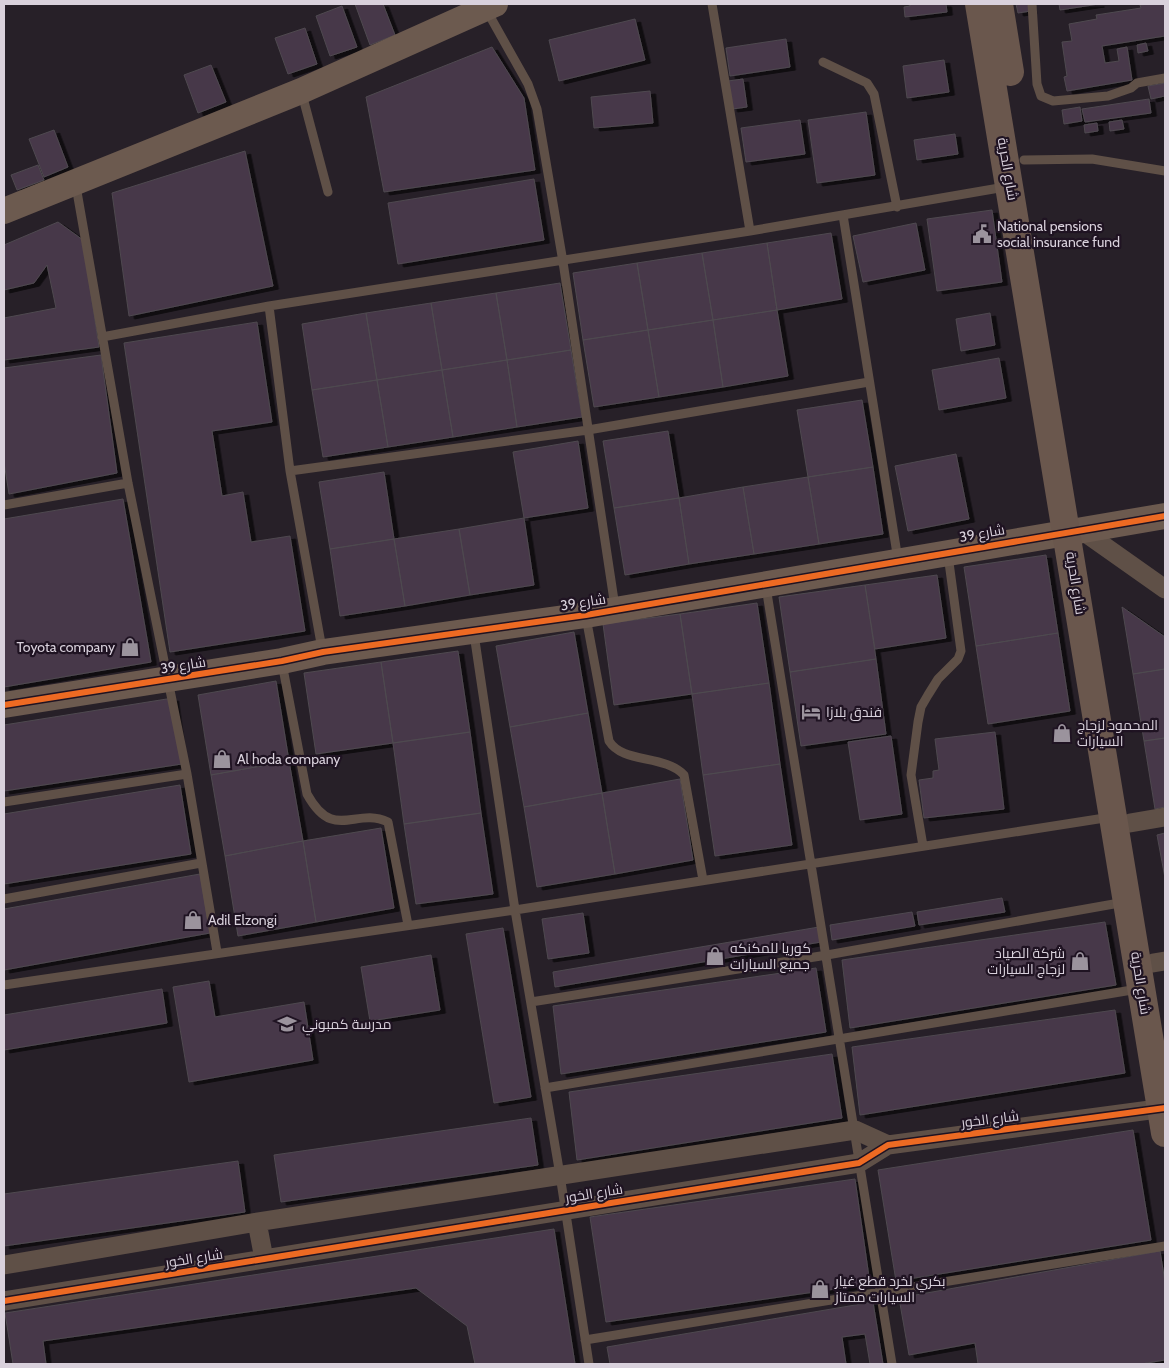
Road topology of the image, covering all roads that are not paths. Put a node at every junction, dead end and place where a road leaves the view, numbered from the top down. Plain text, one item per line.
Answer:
1 (712, 4) edge
2 (980, 4) edge
3 (999, 4) edge
4 (1032, 4) edge
5 (489, 5) edge
6 (823, 62) dead end
7 (1165, 78) edge
8 (301, 91) junction
9 (1024, 160) junction
10 (1165, 171) edge
11 (75, 181) junction
12 (1011, 186) junction
13 (328, 192) dead end
14 (897, 207) junction
15 (4, 211) edge
16 (843, 215) junction
17 (750, 231) junction
18 (563, 262) junction
19 (269, 306) junction
20 (102, 337) junction
21 (869, 382) junction
22 (588, 430) junction
23 (290, 470) junction
24 (128, 483) junction
25 (4, 505) edge
26 (1165, 516) edge
27 (1074, 530) junction
28 (947, 552) junction
29 (898, 560) junction
30 (766, 583) junction
31 (1165, 589) edge
32 (615, 610) junction
33 (586, 615) junction
34 (474, 631) junction
35 (322, 652) junction
36 (282, 662) junction
37 (170, 680) junction
38 (4, 705) edge
39 (187, 774) junction
40 (4, 802) edge
41 (1165, 817) edge
42 (1124, 818) junction
43 (922, 846) junction
44 (201, 863) junction
45 (813, 865) junction
46 (703, 880) junction
47 (4, 899) edge
48 (1128, 902) junction
49 (515, 910) junction
50 (408, 925) junction
51 (217, 952) junction
52 (827, 955) junction
53 (1159, 962) edge
54 (4, 985) edge
55 (1143, 989) junction
56 (530, 1002) junction
57 (1165, 1034) edge
58 (841, 1039) junction
59 (545, 1088) junction
60 (1164, 1117) edge
61 (855, 1130) junction
62 (888, 1145) junction
63 (859, 1163) junction
64 (560, 1175) junction
65 (566, 1210) junction
66 (257, 1222) junction
67 (1165, 1246) edge
68 (264, 1260) junction
69 (9, 1264) edge
70 (881, 1293) junction
71 (4, 1301) edge
72 (585, 1340) junction
73 (589, 1364) edge
74 (892, 1364) edge

1 - 17 lane
2 - 12 main road, شارع الحرية
3 - 9 main road, شارع الحرية
4 - 7 lane
5 - 8 street
5 - 18 lane
6 - 14 lane
8 - 11 street
8 - 13 lane
9 - 10 lane
9 - 27 main road, شارع الحرية
11 - 15 street
11 - 20 lane
12 - 14 lane
12 - 27 main road, شارع الحرية
14 - 16 lane
16 - 17 lane
16 - 21 lane
17 - 18 lane
18 - 19 lane
18 - 22 lane
19 - 20 lane
19 - 23 lane
20 - 24 lane
21 - 22 lane
21 - 29 lane
22 - 23 lane
22 - 32 lane
23 - 35 lane
24 - 25 lane
24 - 37 lane
26 - 27 street, شارع 39
27 - 28 street, شارع 39
27 - 31 street
27 - 42 main road, شارع الحرية
28 - 29 street, شارع 39
28 - 43 lane
29 - 30 street, شارع 39
30 - 32 street, شارع 39
30 - 45 lane
32 - 33 street, شارع 39
33 - 34 street, شارع 39
33 - 46 lane
34 - 35 street, شارع 39
34 - 49 lane
35 - 36 street, شارع 39
36 - 37 street, شارع 39
36 - 50 lane
37 - 38 street, شارع 39
37 - 39 lane
39 - 40 lane
39 - 44 lane
41 - 42 street
42 - 43 lane
42 - 48 main road, شارع الحرية
42 - 53 main road, شارع الحرية
43 - 45 lane
44 - 47 lane
44 - 51 lane
45 - 46 lane
45 - 52 lane
46 - 49 lane
48 - 52 lane
48 - 55 main road, شارع الحرية
49 - 50 lane
49 - 56 lane
50 - 51 lane
51 - 54 lane
52 - 56 lane
52 - 58 lane
53 - 57 main road, شارع الحرية
55 - 58 lane
55 - 60 main road, شارع الحرية
56 - 59 lane
58 - 59 lane
58 - 61 lane
59 - 64 lane
60 - 62 street, شارع الخور
61 - 62 street
61 - 63 lane
61 - 64 street, شارع الخور
62 - 63 street, شارع الخور
63 - 65 street, شارع الخور
63 - 70 lane
64 - 65 lane
64 - 66 street, شارع الخور
65 - 68 street, شارع الخور
65 - 72 lane
66 - 68 street
66 - 69 street, شارع الخور
67 - 70 lane
68 - 71 street, شارع الخور
70 - 72 lane
70 - 74 lane
72 - 73 lane

